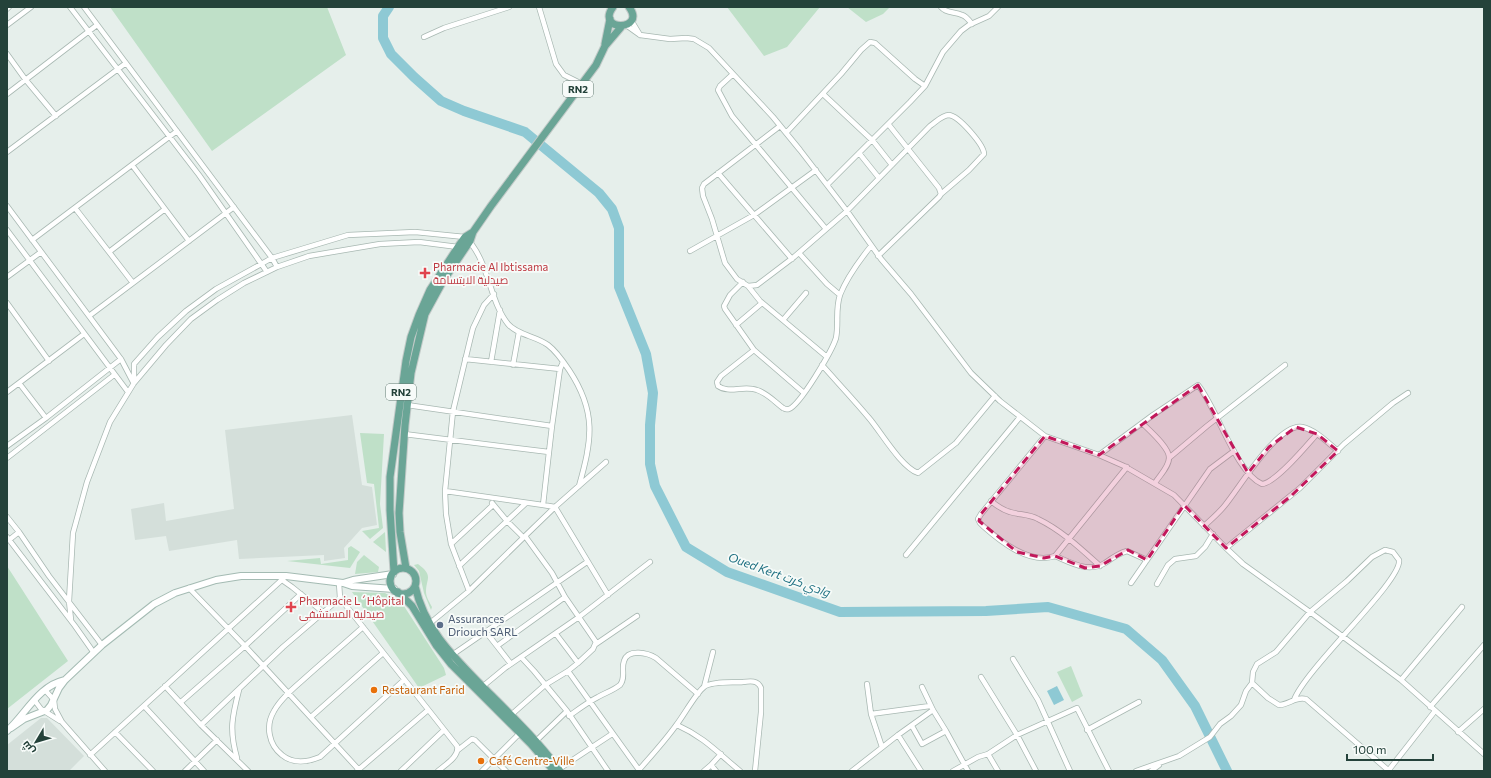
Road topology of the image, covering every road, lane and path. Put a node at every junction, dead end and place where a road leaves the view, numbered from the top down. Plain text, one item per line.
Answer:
1 (31, 7) edge
2 (70, 7) edge
3 (84, 7) edge
4 (509, 7) edge
5 (539, 7) edge
6 (613, 7) edge
7 (630, 7) edge
8 (941, 7) edge
9 (998, 7) edge
10 (610, 19) junction
11 (627, 24) junction
12 (972, 24) junction
13 (7, 25) edge
14 (97, 25) junction
15 (89, 32) junction
16 (640, 35) junction
17 (424, 37) dead end
18 (605, 46) junction
19 (7, 54) edge
20 (126, 63) junction
21 (118, 70) junction
22 (733, 74) junction
23 (25, 79) junction
24 (582, 84) junction
25 (925, 86) junction
26 (7, 94) edge
27 (824, 94) junction
28 (56, 116) junction
29 (889, 125) junction
30 (780, 126) junction
31 (177, 131) junction
32 (786, 133) junction
33 (169, 137) junction
34 (873, 141) junction
35 (756, 145) junction
36 (908, 149) junction
37 (7, 152) edge
38 (860, 153) junction
39 (132, 165) junction
40 (892, 165) junction
41 (206, 170) junction
42 (816, 170) junction
43 (718, 173) junction
44 (199, 175) junction
45 (879, 178) junction
46 (827, 185) junction
47 (792, 188) junction
48 (941, 194) junction
49 (7, 206) edge
50 (234, 207) junction
51 (75, 208) junction
52 (165, 209) junction
53 (846, 211) junction
54 (226, 213) junction
55 (754, 215) junction
56 (826, 229) junction
57 (7, 230) edge
58 (717, 237) junction
59 (467, 239) junction
60 (32, 240) junction
61 (189, 241) junction
62 (871, 246) junction
63 (458, 247) junction
64 (690, 251) dead end
65 (42, 252) junction
66 (109, 252) junction
67 (799, 253) junction
68 (878, 256) junction
69 (272, 258) junction
70 (792, 259) junction
71 (30, 261) junction
72 (262, 264) junction
73 (277, 267) junction
74 (267, 272) junction
75 (7, 277) edge
76 (743, 282) junction
77 (133, 283) junction
78 (748, 286) junction
79 (806, 293) dead end
80 (494, 294) junction
81 (840, 295) junction
82 (7, 303) edge
83 (762, 303) junction
84 (500, 310) junction
85 (89, 316) junction
86 (783, 320) junction
87 (736, 325) junction
88 (519, 332) junction
89 (84, 334) junction
90 (754, 350) junction
91 (827, 357) junction
92 (121, 359) junction
93 (465, 359) junction
94 (49, 361) junction
95 (491, 362) junction
96 (563, 362) junction
97 (513, 365) junction
98 (822, 365) junction
99 (1285, 366) dead end
100 (109, 368) junction
101 (560, 369) junction
102 (114, 375) junction
103 (19, 383) junction
104 (134, 383) junction
105 (7, 392) edge
106 (128, 392) junction
107 (804, 393) junction
108 (1408, 393) dead end
109 (995, 396) junction
110 (407, 405) junction
111 (453, 411) junction
112 (1020, 417) junction
113 (46, 418) junction
114 (1217, 419) junction
115 (1142, 423) junction
116 (552, 426) junction
117 (404, 434) junction
118 (1317, 434) junction
119 (1045, 436) junction
120 (450, 439) junction
121 (7, 446) edge
122 (1234, 451) junction
123 (1338, 451) junction
124 (549, 452) junction
125 (1099, 455) junction
126 (7, 458) edge
127 (1169, 458) junction
128 (606, 462) dead end
129 (1127, 468) junction
130 (1248, 473) junction
131 (1155, 483) junction
132 (579, 486) junction
133 (445, 491) junction
134 (492, 498) junction
135 (991, 501) junction
136 (526, 503) junction
137 (493, 505) junction
138 (543, 505) junction
139 (1184, 505) junction
140 (555, 507) junction
141 (7, 517) edge
142 (507, 521) junction
143 (1204, 526) junction
144 (19, 532) junction
145 (1213, 534) junction
146 (524, 537) junction
147 (1069, 538) junction
148 (8, 539) edge
149 (452, 544) junction
150 (1226, 548) junction
151 (906, 555) dead end
152 (1054, 556) junction
153 (1147, 560) junction
154 (587, 562) junction
155 (650, 562) dead end
156 (459, 566) junction
157 (1100, 566) junction
158 (406, 568) junction
159 (393, 573) junction
160 (284, 578) junction
161 (341, 583) junction
162 (558, 583) junction
163 (1131, 583) dead end
164 (1157, 584) dead end
165 (415, 586) junction
166 (189, 588) junction
167 (396, 590) junction
168 (469, 591) junction
169 (301, 594) junction
170 (608, 596) junction
171 (565, 597) junction
172 (340, 598) junction
173 (69, 601) junction
174 (1462, 607) dead end
175 (322, 612) junction
176 (1310, 612) junction
177 (637, 616) dead end
178 (579, 617) junction
179 (71, 620) junction
180 (429, 624) junction
181 (363, 627) junction
182 (228, 628) junction
183 (486, 632) junction
184 (556, 634) junction
185 (1343, 636) junction
186 (596, 644) junction
187 (102, 645) junction
188 (245, 646) junction
189 (496, 646) junction
190 (1484, 646) edge
191 (94, 652) junction
192 (713, 652) dead end
193 (384, 653) junction
194 (452, 655) junction
195 (521, 657) junction
196 (1013, 658) dead end
197 (578, 663) junction
198 (511, 664) junction
199 (263, 667) junction
200 (568, 671) junction
201 (981, 677) dead end
202 (64, 680) junction
203 (404, 680) junction
204 (1401, 680) junction
205 (1252, 683) junction
206 (867, 684) dead end
207 (165, 686) junction
208 (545, 686) junction
209 (704, 687) junction
210 (922, 687) dead end
211 (480, 689) junction
212 (45, 690) junction
213 (239, 690) junction
214 (288, 693) junction
215 (698, 694) junction
216 (54, 700) junction
217 (1294, 700) junction
218 (35, 701) junction
219 (590, 701) junction
220 (181, 702) junction
221 (1139, 702) dead end
222 (144, 706) junction
223 (1430, 707) junction
224 (931, 708) junction
225 (1484, 709) edge
226 (428, 710) junction
227 (44, 711) junction
228 (1435, 711) junction
229 (568, 713) junction
230 (872, 714) junction
231 (511, 715) junction
232 (311, 717) junction
233 (62, 722) junction
234 (1047, 722) junction
235 (201, 724) junction
236 (677, 725) junction
237 (912, 726) junction
238 (9, 729) edge
239 (444, 730) junction
240 (1087, 730) junction
241 (522, 731) junction
242 (946, 731) junction
243 (115, 732) junction
244 (1458, 732) junction
245 (612, 734) junction
246 (898, 734) junction
247 (1017, 734) junction
248 (217, 740) junction
249 (536, 741) junction
250 (334, 743) junction
251 (592, 748) junction
252 (882, 748) junction
253 (458, 750) junction
254 (721, 754) junction
255 (988, 754) junction
256 (1484, 754) edge
257 (90, 755) junction
258 (237, 759) junction
259 (495, 760) junction
260 (195, 761) junction
261 (1163, 762) junction
262 (711, 765) junction
263 (964, 765) junction
264 (557, 770) edge
265 (105, 771) edge
266 (153, 771) edge
267 (185, 771) edge
268 (204, 771) edge
269 (248, 771) edge
270 (359, 771) edge
271 (401, 771) edge
272 (438, 771) edge
273 (482, 771) edge
274 (506, 771) edge
275 (608, 771) edge
276 (638, 771) edge
277 (704, 771) edge
278 (716, 771) edge
279 (740, 771) edge
280 (755, 771) edge
281 (852, 771) edge
282 (921, 771) edge
283 (953, 771) edge
284 (968, 771) edge
285 (998, 771) edge
286 (1036, 771) edge
287 (1070, 771) edge
288 (1109, 771) edge
289 (1136, 771) edge
290 (1150, 771) edge
291 (1388, 771) edge

1 - 13 street
2 - 15 street
3 - 14 street
4 - 17 street
5 - 24 street
6 - 10 main road, RN2
7 - 11 main road
8 - 12 street
9 - 12 street
10 - 11 main road
10 - 18 main road, RN2
11 - 16 street
11 - 16 street
11 - 18 main road, RN2
12 - 25 street
14 - 15 street
14 - 20 street
15 - 21 street
15 - 23 street
16 - 22 street
18 - 24 main road, RN2
19 - 23 street
20 - 21 street
20 - 31 street
21 - 28 street
21 - 33 street
22 - 30 street
22 - 35 street
23 - 26 street
23 - 28 street
24 - 59 main road, RN2
25 - 27 street
25 - 29 street
27 - 32 street
27 - 34 street
28 - 37 street
29 - 34 street
29 - 36 street
30 - 32 street
30 - 35 street
31 - 33 street
31 - 41 street
32 - 42 street
33 - 39 street
33 - 44 street
34 - 38 street
34 - 40 street
35 - 43 street
35 - 47 street
36 - 40 street
36 - 48 street
36 - 48 street
38 - 45 street
38 - 46 street
39 - 51 street
39 - 52 street
40 - 45 street
41 - 44 street
41 - 50 street
42 - 46 street
42 - 47 street
43 - 55 street
43 - 58 street
44 - 54 street
45 - 53 street
46 - 53 street
47 - 55 street
47 - 56 street
48 - 68 street
49 - 60 street
50 - 54 street
50 - 69 street
51 - 60 street
51 - 66 street
52 - 61 street
52 - 66 street
53 - 56 street
53 - 62 street
54 - 61 street
54 - 72 street
55 - 58 street
55 - 70 street
56 - 67 street
57 - 71 street
58 - 64 street
58 - 76 street
59 - 63 main road, RN2
59 - 69 street
59 - 80 street
59 - 110 main road, RN2
60 - 65 street
61 - 77 street
62 - 68 street
62 - 81 street
63 - 73 street
63 - 159 main road, RN2
65 - 71 street
65 - 85 street
66 - 77 street
67 - 70 street
67 - 81 street
68 - 109 street
69 - 72 street
69 - 73 street
70 - 78 street
71 - 75 street
71 - 89 street
72 - 74 street
72 - 104 street
73 - 74 street
74 - 104 street
76 - 78 street
76 - 87 street
77 - 85 street
78 - 83 street
79 - 86 street
80 - 84 street
80 - 93 street
81 - 91 street
82 - 94 street
83 - 86 street
83 - 87 street
84 - 88 street
84 - 95 street
85 - 92 street
86 - 91 street
87 - 90 street
88 - 96 street
88 - 97 street
89 - 94 street
89 - 100 street
90 - 107 street
90 - 107 street
91 - 98 street
92 - 100 street
92 - 104 street
93 - 95 street
93 - 111 street
94 - 103 street
95 - 97 street
96 - 101 street
96 - 132 street
97 - 101 street
98 - 107 street
98 - 109 street
99 - 114 street
100 - 102 street
100 - 113 street
101 - 116 street
102 - 106 street
102 - 126 street
103 - 105 street
103 - 113 street
104 - 106 street
106 - 173 street
108 - 123 street
109 - 112 street
110 - 111 street
110 - 117 main road, RN2
111 - 116 street
111 - 120 street
112 - 119 street
112 - 151 street
113 - 121 street
114 - 115 street
114 - 122 street
114 - 127 street
115 - 125 street
115 - 127 street
116 - 124 street
117 - 120 street
117 - 158 main road, RN2
118 - 123 street
118 - 130 street
118 - 130 street
119 - 125 street
119 - 135 street
120 - 124 street
120 - 133 street
122 - 130 street
122 - 139 street
123 - 150 street
124 - 138 street
125 - 129 street
127 - 131 street
128 - 132 street
129 - 131 street
129 - 147 street
130 - 143 street
131 - 139 street
132 - 140 street
133 - 134 street
133 - 149 street
134 - 136 street
134 - 137 street
135 - 147 street
135 - 152 street
136 - 138 street
136 - 142 street
137 - 142 street
137 - 149 street
138 - 140 street
139 - 143 street
139 - 153 street
140 - 146 street
140 - 154 street
141 - 144 street
142 - 146 street
142 - 156 street
143 - 145 street
144 - 148 street
144 - 173 street
145 - 150 street
145 - 164 street
146 - 162 street
146 - 168 street
147 - 152 street
147 - 157 street
148 - 179 street
149 - 156 street
150 - 176 street
152 - 157 street
153 - 157 street
153 - 163 street
154 - 162 street
154 - 170 street
155 - 170 street
156 - 168 street
158 - 159 main road
158 - 165 main road, RN2
159 - 161 main road
159 - 167 main road, RN2
160 - 161 main road
160 - 166 main road
160 - 169 street
160 - 182 street
161 - 167 main road
161 - 172 street
162 - 171 street
162 - 183 street
165 - 167 main road
165 - 180 main road, RN2
166 - 182 street
166 - 187 main road
167 - 211 main road, RN2
168 - 180 street
169 - 175 street
169 - 188 street
170 - 178 street
171 - 178 street
171 - 189 street
172 - 175 street
172 - 181 street
173 - 179 street
173 - 187 street
174 - 204 street
175 - 199 street
176 - 185 street
176 - 185 street
176 - 205 street
177 - 186 street
178 - 184 street
178 - 186 street
179 - 191 street
180 - 194 main road, RN2
181 - 193 street
181 - 214 street
182 - 188 street
182 - 207 street
183 - 189 street
183 - 194 street
184 - 195 street
184 - 197 street
185 - 204 street
185 - 217 street
186 - 197 street
187 - 191 main road
188 - 199 street
188 - 220 street
189 - 198 street
190 - 223 street
191 - 202 main road
192 - 209 street
193 - 203 street
193 - 232 street
194 - 211 main road, RN2
195 - 198 street
195 - 208 street
196 - 234 street
197 - 200 street
198 - 211 street
199 - 213 street
199 - 214 street
200 - 208 street
200 - 219 street
201 - 247 street
202 - 212 main road
202 - 216 main road
203 - 226 street
203 - 250 street
204 - 223 street
205 - 217 street
205 - 261 street
206 - 230 street
207 - 220 street
207 - 222 street
208 - 229 street
208 - 231 street
209 - 215 street
209 - 280 street
210 - 224 street
211 - 231 main road, RN2
211 - 241 main road, RN2
212 - 216 street
212 - 218 main road
213 - 235 street
213 - 258 street
214 - 232 street
214 - 250 street
215 - 219 street
215 - 236 street
216 - 227 main road
216 - 233 street
217 - 291 street
218 - 227 street
218 - 238 main road
219 - 229 street
219 - 245 street
220 - 235 street
221 - 240 street
222 - 243 street
222 - 260 street
223 - 228 street
224 - 230 street
224 - 237 street
224 - 242 street
225 - 244 street
226 - 239 street
226 - 270 street
227 - 233 street
227 - 238 main road
228 - 244 street
228 - 291 street
229 - 249 street
229 - 251 street
230 - 252 street
231 - 241 main road, RN2
232 - 250 street
233 - 257 street
234 - 240 street
234 - 247 street
234 - 287 street
235 - 248 street
236 - 254 street
236 - 276 street
237 - 242 street
237 - 246 street
239 - 253 street
239 - 271 street
240 - 288 street
241 - 249 main road, RN2
241 - 259 street
241 - 264 main road, RN2
242 - 263 street
243 - 257 street
243 - 266 street
244 - 256 street
245 - 251 street
245 - 276 street
246 - 252 street
246 - 282 street
247 - 255 street
247 - 286 street
248 - 258 street
248 - 260 street
249 - 264 main road, RN2
250 - 270 street
251 - 264 street
251 - 275 street
252 - 281 street
253 - 259 street
253 - 272 street
254 - 262 street
254 - 279 street
255 - 263 street
255 - 285 street
257 - 265 street
258 - 269 street
259 - 273 street
259 - 274 street
260 - 267 street
260 - 268 street
261 - 289 street
261 - 290 street
262 - 277 street
262 - 278 street
263 - 283 street
263 - 284 street

